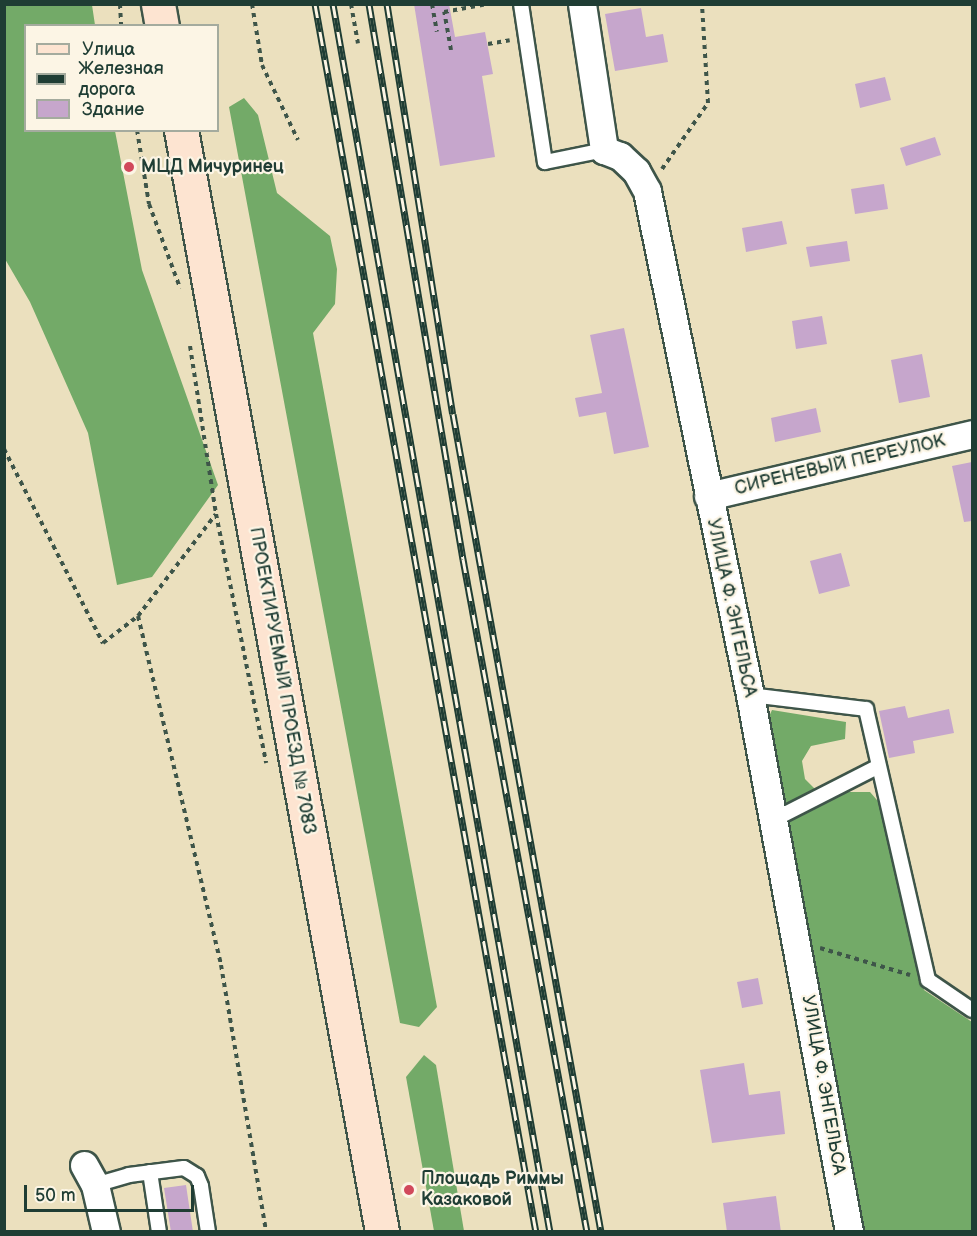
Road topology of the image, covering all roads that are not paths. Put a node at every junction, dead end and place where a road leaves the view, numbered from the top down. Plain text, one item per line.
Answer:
1 (158, 4) edge
2 (521, 4) edge
3 (582, 4) edge
4 (162, 24) edge
5 (181, 132) edge
6 (604, 150) junction
7 (972, 434) edge
8 (708, 496) junction
9 (750, 695) junction
10 (877, 767) junction
11 (773, 820) junction
12 (972, 1010) edge
13 (150, 1172) junction
14 (90, 1175) joint
15 (106, 1232) edge
16 (159, 1232) edge
17 (208, 1232) edge
18 (382, 1232) edge
19 (849, 1232) edge

1 - 4 main road
2 - 6 lane
3 - 6 street
5 - 18 main road, ПРОЕКТИРУЕМЫЙ ПРОЕЗД № 7083
6 - 8 street, УЛИЦА Ф. ЭНГЕЛЬСА
7 - 8 street, СИРЕНЕВЫЙ ПЕРЕУЛОК
8 - 9 street, УЛИЦА Ф. ЭНГЕЛЬСА
9 - 10 lane
9 - 11 street, УЛИЦА Ф. ЭНГЕЛЬСА
10 - 11 lane
10 - 12 lane
11 - 19 street, УЛИЦА Ф. ЭНГЕЛЬСА
13 - 14 lane
13 - 16 lane
13 - 17 lane
14 - 15 street

